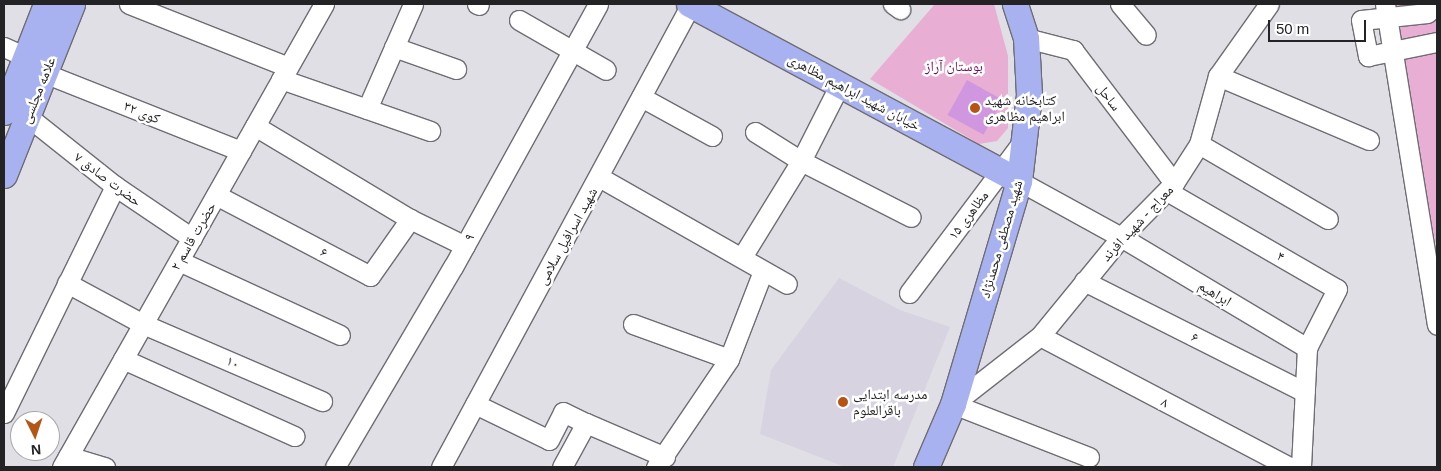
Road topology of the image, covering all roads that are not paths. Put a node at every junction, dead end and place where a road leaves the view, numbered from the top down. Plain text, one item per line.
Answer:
1 (46, 4) edge
2 (72, 4) edge
3 (129, 4) edge
4 (324, 4) edge
5 (412, 4) edge
6 (598, 4) edge
7 (690, 4) edge
8 (1014, 4) edge
9 (1120, 4) edge
10 (1270, 4) edge
11 (1437, 4) edge
12 (1386, 10) edge
13 (519, 20) dead end
14 (1146, 35) dead end
15 (1026, 38) junction
16 (1437, 42) edge
17 (394, 47) junction
18 (1394, 50) junction
19 (572, 51) junction
20 (15, 52) edge
21 (456, 69) dead end
22 (606, 70) dead end
23 (44, 73) junction
24 (285, 73) junction
25 (1218, 76) junction
26 (840, 84) junction
27 (641, 97) junction
28 (367, 109) junction
29 (16, 114) edge
30 (255, 126) junction
31 (430, 131) dead end
32 (755, 132) dead end
33 (712, 136) dead end
34 (1369, 140) dead end
35 (1199, 144) junction
36 (240, 151) junction
37 (801, 161) junction
38 (4, 175) edge
39 (1010, 176) junction
40 (599, 177) junction
41 (115, 186) junction
42 (1170, 187) junction
43 (216, 195) junction
44 (911, 217) dead end
45 (410, 219) junction
46 (1328, 219) dead end
47 (1121, 237) junction
48 (192, 238) junction
49 (465, 246) junction
50 (742, 257) junction
51 (178, 260) junction
52 (763, 270) junction
53 (1084, 281) junction
54 (67, 283) junction
55 (787, 284) dead end
56 (910, 293) dead end
57 (143, 324) junction
58 (633, 324) dead end
59 (1437, 325) edge
60 (340, 336) dead end
61 (1040, 336) junction
62 (1307, 348) junction
63 (123, 359) junction
64 (729, 359) junction
65 (1305, 392) junction
66 (322, 401) dead end
67 (476, 404) junction
68 (953, 404) junction
69 (4, 413) edge
70 (586, 423) junction
71 (294, 436) dead end
72 (1089, 457) dead end
73 (65, 461) edge
74 (660, 462) edge
75 (446, 466) edge
76 (105, 467) edge
77 (335, 467) edge
78 (562, 467) edge
79 (926, 467) edge
80 (1289, 467) edge
81 (1301, 467) edge

1 - 20 main road, علامه مجلسی
2 - 23 main road, علامه مجلسی
3 - 24 street
4 - 24 street, ۲ حضرت قاسم
5 - 17 street
6 - 19 street, ۹
7 - 26 main road, خیابان شهید ابراهیم مظاهری
7 - 27 street, شهید اسرافیل سلامی
8 - 15 main road, شهید مصطفی محمدنژاد
9 - 14 street
10 - 25 street, معراج - شهید افرند
11 - 12 street
12 - 18 street
12 - 18 street
13 - 19 street
15 - 39 main road, شهید مصطفی محمدنژاد
15 - 42 street, ساحل
16 - 18 street
17 - 21 street
17 - 28 street
18 - 59 street
19 - 22 street
19 - 49 street, ۹
20 - 29 main road, علامه مجلسی
23 - 29 main road, علامه مجلسی
23 - 36 street, کوی ۳۲
24 - 28 street
24 - 30 street, ۲ حضرت قاسم
25 - 34 street
25 - 35 street, معراج - شهید افرند
26 - 37 street
26 - 39 main road, خیابان شهید ابراهیم مظاهری
27 - 33 street
27 - 40 street, شهید اسرافیل سلامی
28 - 31 street
29 - 38 main road, علامه مجلسی
29 - 41 street, ۷ حضرت صادق
30 - 36 street, ۲ حضرت قاسم
30 - 45 street
32 - 37 street
35 - 42 street, معراج - شهید افرند
35 - 46 street
36 - 43 street, ۲ حضرت قاسم
37 - 44 street
37 - 50 street
39 - 47 street, ابراهیم
39 - 56 street, ۱۵ مظاهری
39 - 68 main road, شهید مصطفی محمدنژاد
40 - 50 street
40 - 67 street, شهید اسرافیل سلامی
41 - 48 street, ۷ حضرت صادق
41 - 54 street
42 - 47 street, معراج - شهید افرند
42 - 62 street, ۴
43 - 45 street, ۶
43 - 48 street, ۲ حضرت قاسم
45 - 49 street
47 - 53 street, معراج - شهید افرند
47 - 62 street, ابراهیم
48 - 51 street, ۲ حضرت قاسم
49 - 77 street, ۹
50 - 52 street
51 - 57 street, ۲ حضرت قاسم
51 - 60 street
52 - 55 street
52 - 64 street
53 - 61 street, معراج - شهید افرند
53 - 65 street, ۶
54 - 57 street, ۱۰
54 - 69 street
57 - 63 street, ۲ حضرت قاسم
57 - 66 street, ۱۰
58 - 64 street
61 - 68 street, معراج - شهید افرند
61 - 80 street, ۸
62 - 65 street
63 - 71 street
63 - 73 street, ۲ حضرت قاسم
64 - 74 street
65 - 81 street
67 - 70 street
67 - 75 street, شهید اسرافیل سلامی
68 - 72 street
68 - 79 main road, شهید مصطفی محمدنژاد
70 - 74 street
70 - 78 street
73 - 76 street

